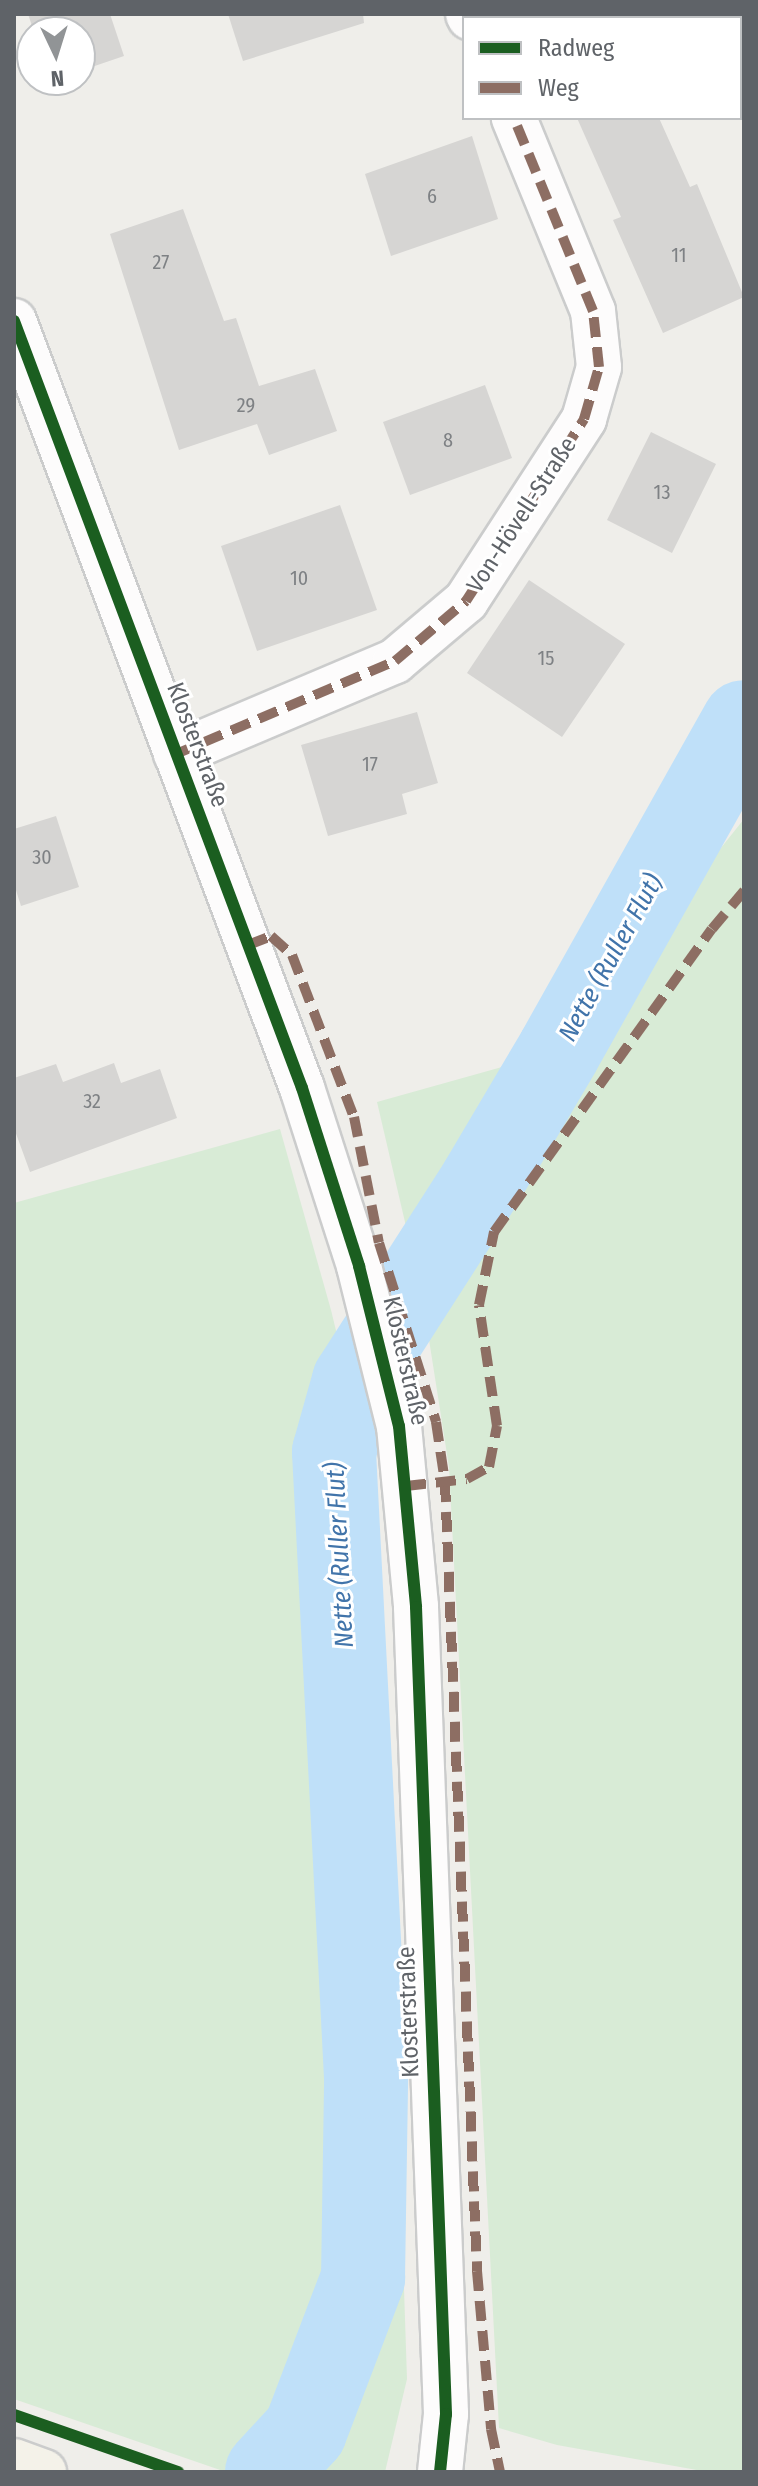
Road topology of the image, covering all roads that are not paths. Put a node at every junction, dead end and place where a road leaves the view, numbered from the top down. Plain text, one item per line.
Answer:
1 (515, 120) edge
2 (14, 321) edge
3 (176, 754) junction
4 (446, 2414) junction
5 (14, 2461) edge
6 (44, 2472) edge
7 (440, 2472) edge
8 (463, 2472) edge

1 - 3 street, Von-Hövell-Straße
2 - 3 street, Klosterstraße
3 - 4 street, Klosterstraße
4 - 7 street, Klosterstraße
4 - 8 street, Klosterstraße
5 - 6 main road

